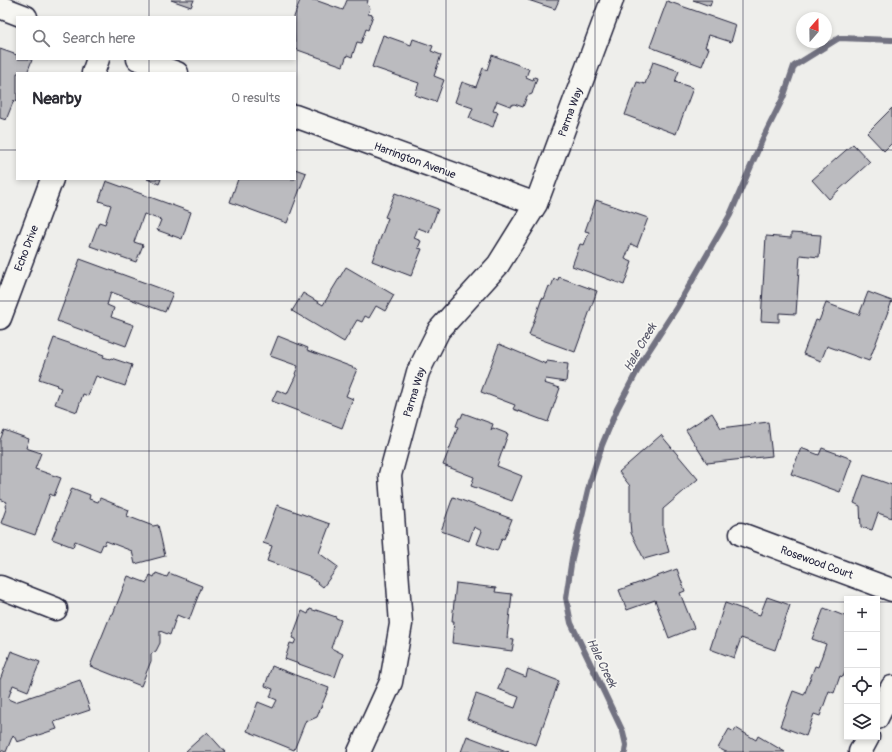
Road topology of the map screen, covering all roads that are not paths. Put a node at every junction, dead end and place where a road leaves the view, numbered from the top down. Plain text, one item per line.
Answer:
1 (612, 0) edge
2 (0, 7) edge
3 (23, 16) edge
4 (98, 60) edge
5 (141, 60) edge
6 (92, 72) edge
7 (174, 72) edge
8 (296, 116) edge
9 (52, 180) edge
10 (536, 204) junction
11 (0, 318) edge
12 (741, 534) dead end
13 (0, 587) edge
14 (892, 590) edge
15 (56, 610) dead end
16 (892, 687) edge
17 (880, 712) edge
18 (866, 740) edge
19 (359, 752) edge
20 (860, 752) edge

1 - 10 street, Parma Way
2 - 3 street
4 - 6 street
5 - 7 street
8 - 10 street, Harrington Avenue
9 - 11 street, Echo Drive
10 - 19 street, Parma Way
12 - 14 street, Rosewood Court
13 - 15 street
16 - 17 street
18 - 20 street

